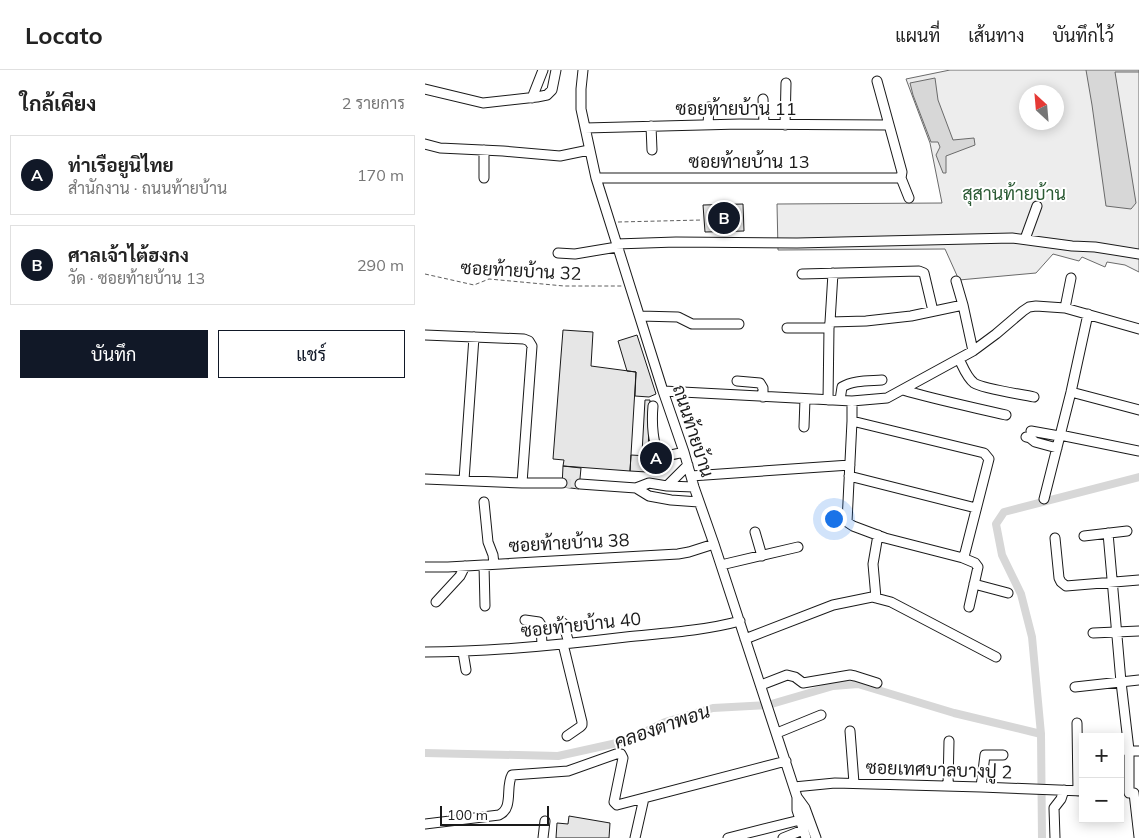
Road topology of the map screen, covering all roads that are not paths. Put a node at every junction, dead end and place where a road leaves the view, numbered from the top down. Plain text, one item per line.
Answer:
1 (543, 70) edge
2 (556, 70) edge
3 (583, 70) edge
4 (877, 81) dead end
5 (786, 83) dead end
6 (425, 89) edge
7 (532, 98) junction
8 (763, 99) dead end
9 (709, 107) dead end
10 (764, 124) junction
11 (708, 125) junction
12 (785, 125) junction
13 (888, 125) junction
14 (651, 126) junction
15 (585, 128) junction
16 (425, 144) edge
17 (484, 150) junction
18 (589, 150) junction
19 (652, 150) dead end
20 (484, 178) dead end
21 (596, 178) junction
22 (901, 178) junction
23 (909, 198) dead end
24 (1037, 206) dead end
25 (1025, 239) junction
26 (617, 246) junction
27 (558, 253) dead end
28 (1139, 254) edge
29 (833, 273) junction
30 (802, 274) dead end
31 (1071, 278) dead end
32 (956, 280) dead end
33 (963, 305) junction
34 (1065, 308) junction
35 (933, 312) junction
36 (1088, 314) junction
37 (640, 316) junction
38 (739, 324) dead end
39 (830, 325) junction
40 (787, 328) dead end
41 (1139, 329) edge
42 (425, 335) edge
43 (474, 337) junction
44 (973, 351) junction
45 (959, 360) junction
46 (882, 380) dead end
47 (737, 381) dead end
48 (903, 390) junction
49 (663, 391) junction
50 (1071, 392) junction
51 (763, 397) junction
52 (1034, 397) dead end
53 (805, 399) junction
54 (827, 400) junction
55 (840, 400) junction
56 (852, 401) junction
57 (653, 406) dead end
58 (1139, 410) edge
59 (1006, 415) dead end
60 (852, 421) junction
61 (804, 427) dead end
62 (1060, 436) junction
63 (1057, 448) junction
64 (1139, 451) edge
65 (684, 452) junction
66 (687, 465) junction
67 (850, 465) junction
68 (691, 476) junction
69 (849, 476) junction
70 (425, 479) edge
71 (464, 480) junction
72 (522, 483) junction
73 (562, 483) tunnel mouth
74 (580, 484) tunnel mouth
75 (667, 486) junction
76 (636, 488) junction
77 (694, 488) junction
78 (1044, 499) dead end
79 (483, 502) dead end
80 (699, 502) junction
81 (976, 508) junction
82 (1127, 531) dead end
83 (755, 532) dead end
84 (1108, 533) junction
85 (878, 536) junction
86 (1084, 536) dead end
87 (1055, 538) dead end
88 (714, 544) junction
89 (799, 547) dead end
90 (762, 556) junction
91 (963, 558) junction
92 (489, 564) junction
93 (721, 565) junction
94 (465, 566) junction
95 (425, 567) edge
96 (1139, 580) edge
97 (1113, 582) junction
98 (974, 584) junction
99 (1008, 593) dead end
100 (876, 598) junction
101 (436, 602) dead end
102 (485, 606) dead end
103 (969, 607) dead end
104 (525, 620) dead end
105 (740, 621) junction
106 (563, 623) dead end
107 (1139, 631) edge
108 (1117, 632) junction
109 (1093, 633) dead end
110 (745, 639) junction
111 (566, 643) junction
112 (543, 645) junction
113 (425, 652) edge
114 (463, 652) junction
115 (996, 657) dead end
116 (466, 670) dead end
117 (1139, 680) edge
118 (1121, 682) junction
119 (877, 683) dead end
120 (1075, 687) dead end
121 (762, 689) junction
122 (821, 715) dead end
123 (1077, 723) dead end
124 (850, 731) dead end
125 (777, 733) junction
126 (567, 736) dead end
127 (949, 741) dead end
128 (1130, 750) edge
129 (1003, 755) dead end
130 (786, 762) junction
131 (1079, 778) edge
132 (854, 783) junction
133 (948, 786) junction
134 (794, 787) junction
135 (981, 787) junction
136 (1064, 790) junction
137 (1079, 791) edge
138 (1130, 793) edge
139 (797, 797) junction
140 (644, 798) junction
141 (800, 820) junction
142 (545, 821) dead end
143 (425, 824) edge
144 (805, 834) edge
145 (1139, 837) edge
146 (543, 838) edge
147 (635, 838) edge
148 (728, 838) edge
149 (783, 838) edge
150 (815, 838) edge
151 (1055, 838) edge

1 - 7 street
2 - 7 street
3 - 15 street, ถนนท้ายบ้าน
4 - 13 street
5 - 12 street
6 - 7 street
8 - 10 street
9 - 11 street
10 - 11 street, ซอยท้ายบ้าน 11
10 - 12 street, ซอยท้ายบ้าน 11
11 - 14 street, ซอยท้ายบ้าน 11
12 - 13 street, ซอยท้ายบ้าน 11
13 - 22 street
14 - 15 street, ซอยท้ายบ้าน 11
14 - 19 street
15 - 18 street, ถนนท้ายบ้าน
16 - 17 street
17 - 18 street
17 - 20 street
18 - 21 street, ถนนท้ายบ้าน
21 - 22 street, ซอยท้ายบ้าน 13
21 - 26 street, ถนนท้ายบ้าน
22 - 23 street
24 - 25 street
25 - 26 street
25 - 28 street
26 - 27 street
26 - 37 street, ถนนท้ายบ้าน
29 - 30 street
29 - 35 street
29 - 39 street
31 - 34 street
32 - 33 street
33 - 35 street
33 - 44 street
34 - 36 street
34 - 44 street
35 - 39 street
36 - 41 street
36 - 50 street
37 - 38 street
37 - 49 street, ถนนท้ายบ้าน
39 - 40 street
39 - 54 street
42 - 43 street
43 - 71 street
43 - 72 street
44 - 45 street
45 - 48 street
45 - 52 street
46 - 55 street
47 - 51 street
48 - 56 street
48 - 59 street
49 - 51 street
49 - 65 street, ถนนท้ายบ้าน
50 - 58 street
50 - 62 street
51 - 53 street
53 - 54 street
53 - 61 street
54 - 55 street
55 - 56 street
56 - 60 street
57 - 65 street
60 - 67 street
60 - 81 street
62 - 63 street
62 - 63 street
62 - 64 street
63 - 78 street
65 - 66 street, ถนนท้ายบ้าน
66 - 68 street, ถนนท้ายบ้าน
66 - 75 street
67 - 68 street
67 - 69 street
68 - 77 street, ถนนท้ายบ้าน
69 - 81 street
69 - 85 street
70 - 71 street
71 - 72 street
72 - 73 street
74 - 76 street
75 - 76 street
75 - 77 street
76 - 80 street
77 - 80 street, ถนนท้ายบ้าน
79 - 92 street
80 - 88 street, ถนนท้ายบ้าน
81 - 91 street
82 - 84 street
83 - 90 street
84 - 86 street
84 - 97 street
85 - 91 street
85 - 100 street
87 - 97 street
88 - 92 street, ซอยท้ายบ้าน 38
88 - 93 street, ถนนท้ายบ้าน
89 - 90 street
90 - 93 street
91 - 98 street
92 - 94 street, ซอยท้ายบ้าน 38
92 - 102 street
93 - 105 street, ถนนท้ายบ้าน
94 - 95 street, ซอยท้ายบ้าน 38
94 - 101 street
96 - 97 street
97 - 108 street
98 - 99 street
98 - 103 street
100 - 110 street
100 - 115 street
104 - 112 street
105 - 110 street, ถนนท้ายบ้าน
105 - 111 street, ซอยท้ายบ้าน 40
106 - 111 street
107 - 108 street
108 - 109 street
108 - 118 street
110 - 121 street, ถนนท้ายบ้าน
111 - 112 street, ซอยท้ายบ้าน 40
111 - 126 street
112 - 114 street, ซอยท้ายบ้าน 40
113 - 114 street, ซอยท้ายบ้าน 40
114 - 116 street
117 - 118 street
118 - 120 street
118 - 128 street
119 - 121 street
121 - 125 street, ถนนท้ายบ้าน
122 - 125 street
123 - 131 street
124 - 132 street
125 - 130 street, ถนนท้ายบ้าน
127 - 133 street
128 - 138 street
129 - 135 street
130 - 134 street, ถนนท้ายบ้าน
130 - 140 street
132 - 133 street, ซอยเทศบาลบางปู 2
132 - 134 street, ซอยเทศบาลบางปู 2
133 - 135 street, ซอยเทศบาลบางปู 2
134 - 139 street, ถนนท้ายบ้าน
135 - 136 street, ซอยเทศบาลบางปู 2
136 - 137 street, ซอยเทศบาลบางปู 2
136 - 151 street
138 - 145 street
139 - 141 street, ถนนท้ายบ้าน
139 - 150 street, ถนนท้ายบ้าน
140 - 143 street
140 - 147 street
141 - 144 street, ถนนท้ายบ้าน
141 - 148 street
142 - 146 street
144 - 149 street

